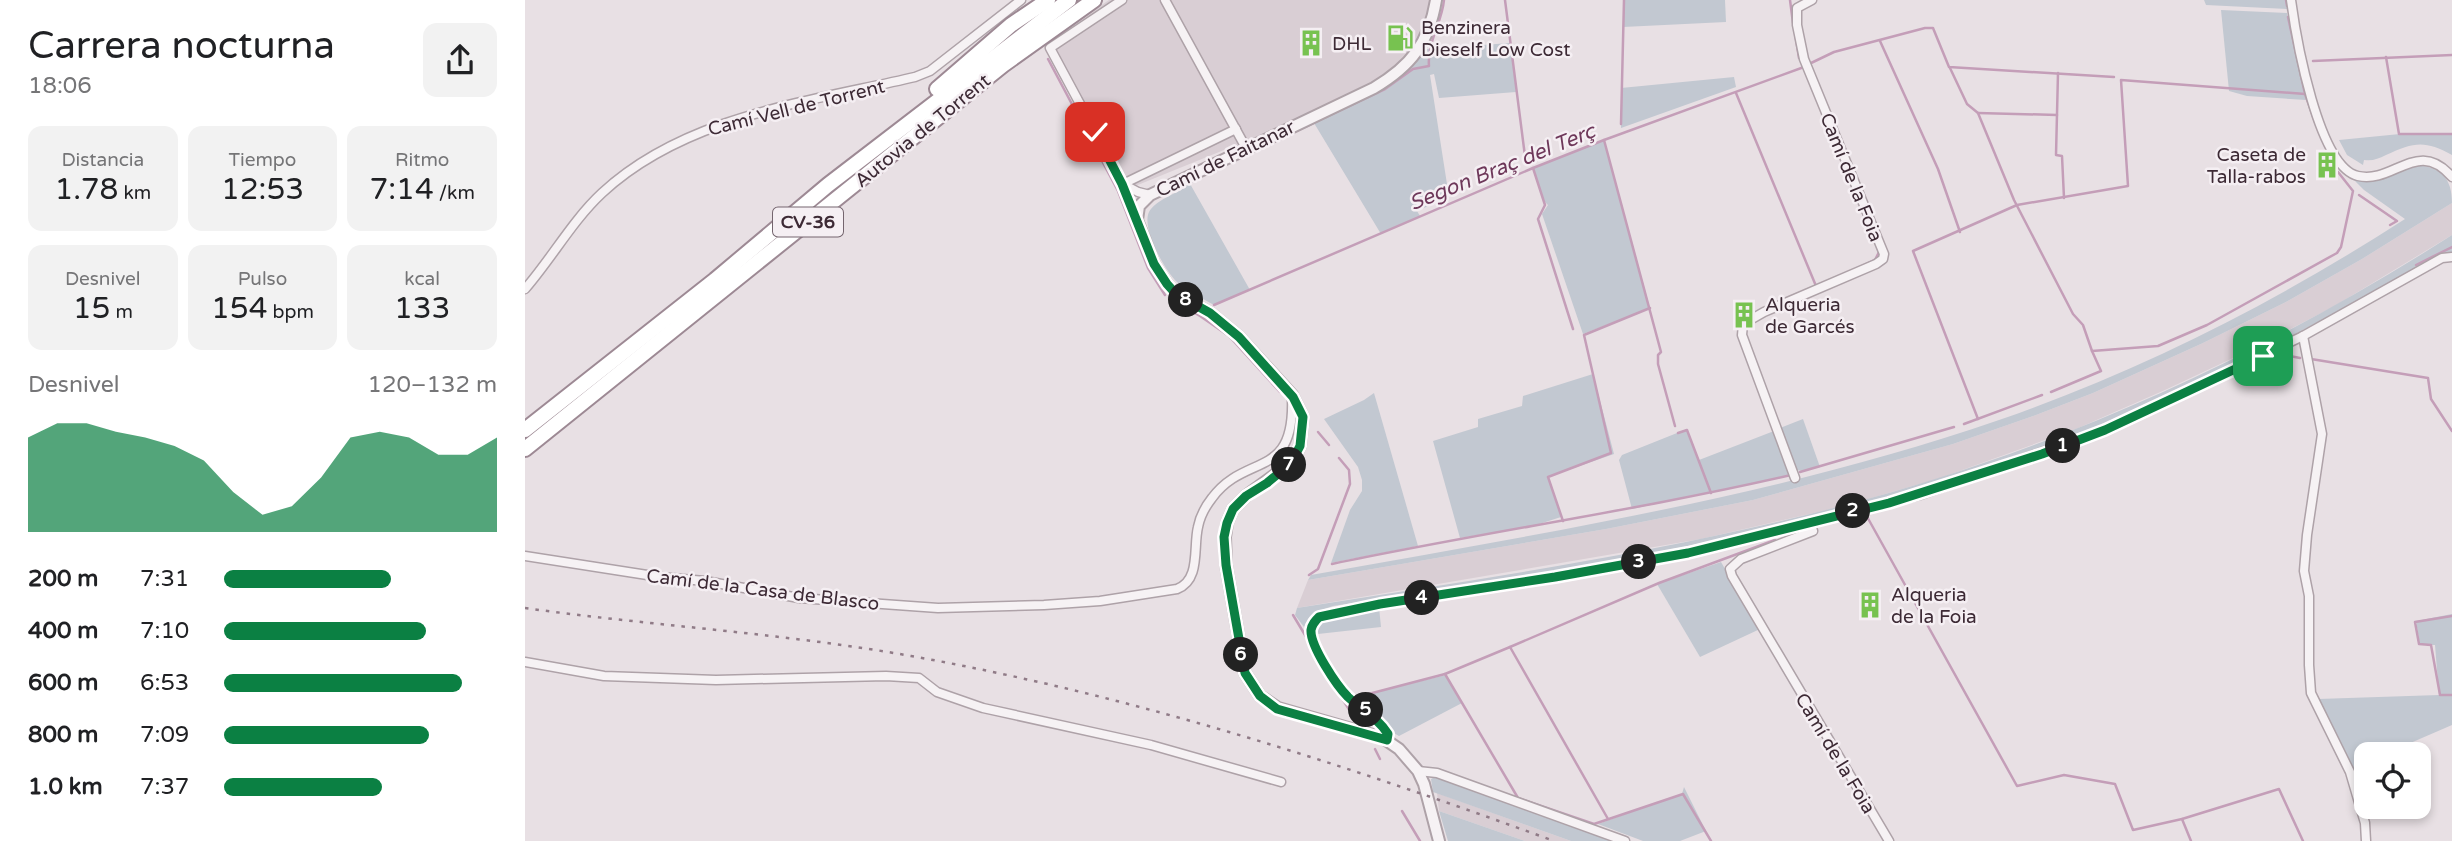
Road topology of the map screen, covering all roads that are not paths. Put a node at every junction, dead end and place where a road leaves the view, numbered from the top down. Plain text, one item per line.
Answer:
1 (1021, 0) edge
2 (1048, 0) edge
3 (1069, 0) edge
4 (1094, 0) edge
5 (1122, 0) edge
6 (1165, 0) edge
7 (1436, 0) edge
8 (1812, 0) edge
9 (2291, 0) edge
10 (1236, 129) junction
11 (1246, 148) junction
12 (2452, 177) edge
13 (1122, 184) junction
14 (828, 185) junction
15 (1150, 195) junction
16 (1137, 220) junction
17 (2452, 257) edge
18 (525, 289) edge
19 (2303, 336) junction
20 (1291, 395) junction
21 (525, 430) edge
22 (525, 449) edge
23 (1795, 478) dead end
24 (1810, 523) junction
25 (525, 556) edge
26 (525, 662) edge
27 (1387, 740) junction
28 (1418, 771) junction
29 (1281, 782) dead end
30 (1439, 841) edge
31 (1625, 841) edge
32 (1889, 841) edge
33 (2366, 841) edge

1 - 18 street, Camí Vell de Torrent
2 - 14 highway
3 - 14 highway, Autovia de Torrent / CV-36
4 - 22 highway, Autovia de Torrent / CV-36
5 - 13 street
6 - 10 street
7 - 11 street, Camí de Faitanar
8 - 23 street, Camí de la Foia
9 - 12 street
10 - 11 street
10 - 13 street, Camí de Faitanar
11 - 15 street, Camí de Faitanar
13 - 15 street
13 - 16 street
14 - 21 highway, Autovia de Torrent / CV-36
15 - 16 street, Camí de Faitanar
16 - 20 street
17 - 19 street
19 - 24 street
19 - 33 street
20 - 25 street, Camí de la Casa de Blasco
20 - 27 street
24 - 27 street
24 - 32 street, Camí de la Foia
26 - 29 street
27 - 28 street
28 - 30 street
28 - 31 street

